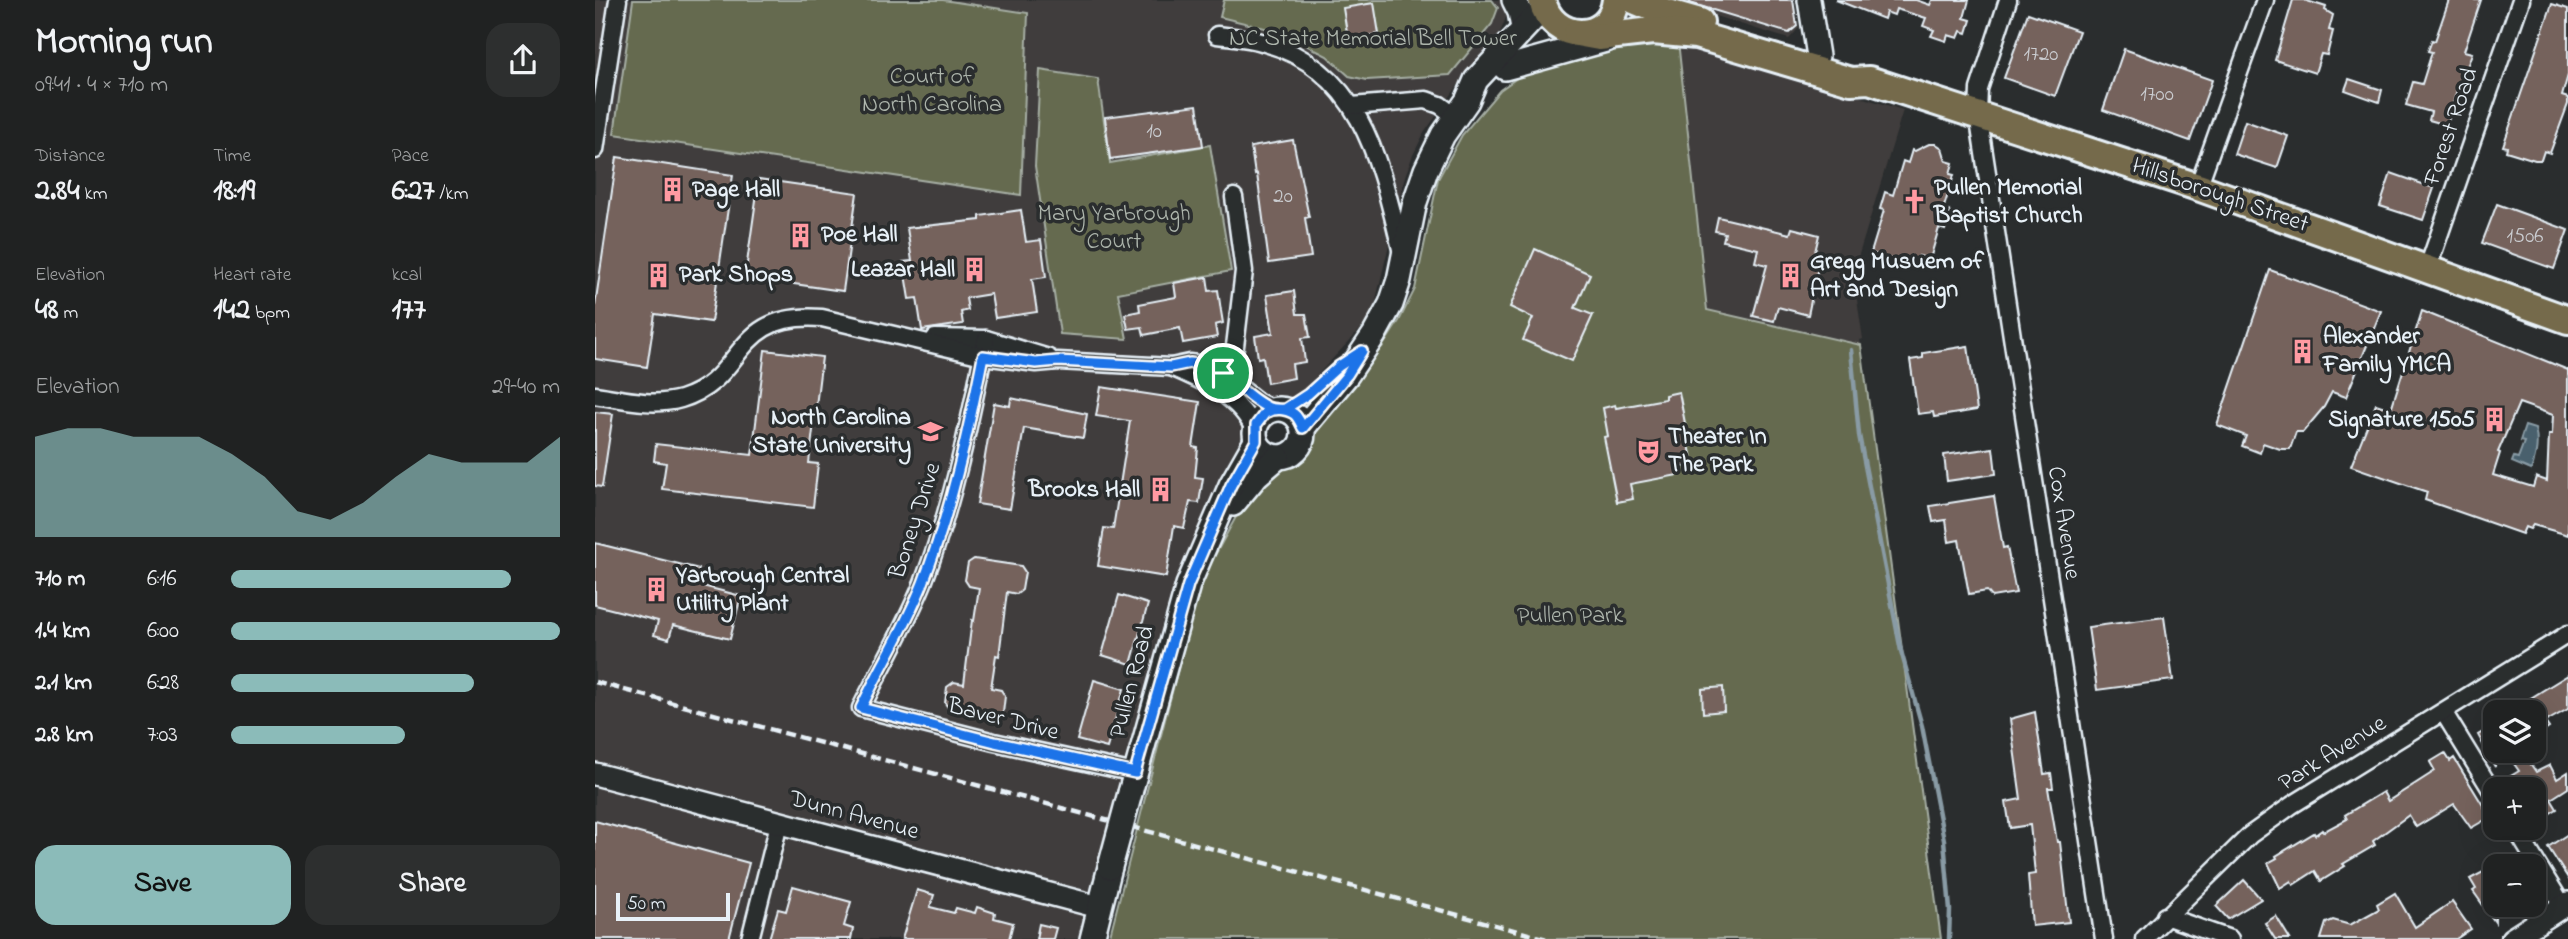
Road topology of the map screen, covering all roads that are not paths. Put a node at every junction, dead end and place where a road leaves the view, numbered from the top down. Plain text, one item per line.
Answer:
1 (618, 0) edge
2 (1514, 0) edge
3 (1616, 0) edge
4 (1634, 0) edge
5 (1809, 0) edge
6 (2008, 0) edge
7 (2265, 0) edge
8 (2521, 0) edge
9 (1542, 3) edge
10 (1523, 28) junction
11 (1572, 32) junction
12 (1635, 33) junction
13 (1217, 35) dead end
14 (1818, 56) junction
15 (1505, 68) junction
16 (1869, 80) junction
17 (1352, 106) junction
18 (1461, 108) junction
19 (1978, 114) junction
20 (595, 150) edge
21 (2199, 187) junction
22 (1234, 197) dead end
23 (1404, 259) junction
24 (2427, 270) junction
25 (2568, 320) edge
26 (914, 338) junction
27 (986, 339) junction
28 (1362, 351) junction
29 (983, 356) junction
30 (1058, 361) junction
31 (1171, 367) junction
32 (1223, 373) junction
33 (595, 395) edge
34 (1279, 409) junction
35 (1303, 428) junction
36 (1255, 436) junction
37 (1278, 457) junction
38 (1215, 525) junction
39 (2568, 634) edge
40 (861, 708) joint
41 (2444, 713) junction
42 (595, 774) edge
43 (2483, 777) edge
44 (1133, 783) junction
45 (779, 824) junction
46 (2523, 840) edge
47 (2565, 904) edge
48 (1099, 907) junction
49 (2165, 916) junction
50 (750, 939) edge
51 (1092, 939) edge
52 (2104, 939) edge
53 (2144, 939) edge
54 (2230, 939) edge
55 (2512, 939) edge

1 - 20 street
2 - 10 main road
3 - 11 main road
4 - 14 main road, Hillsborough Street
5 - 14 street
6 - 19 street, Cox Avenue
7 - 21 street
8 - 24 street, Forest Road
9 - 10 main road
9 - 11 main road
10 - 18 main road
11 - 12 main road, Hillsborough Street
11 - 15 main road
12 - 15 main road
12 - 16 main road, Hillsborough Street
13 - 17 street
14 - 16 main road, Hillsborough Street
15 - 18 main road
16 - 19 main road, Hillsborough Street
17 - 18 street
17 - 23 street
18 - 23 main road
19 - 21 main road, Hillsborough Street
19 - 52 street, Cox Avenue
21 - 24 main road, Hillsborough Street
22 - 32 street
23 - 28 main road
24 - 25 main road, Hillsborough Street
26 - 27 street
26 - 29 street
26 - 33 street
27 - 29 street, Boney Drive
27 - 30 street
28 - 34 main road
28 - 35 main road
29 - 30 street
29 - 40 street, Boney Drive
30 - 31 street
31 - 32 street
31 - 36 street
32 - 34 street
34 - 35 main road
34 - 36 main road
35 - 37 main road
36 - 37 main road
36 - 38 main road, Pullen Road
37 - 38 main road, Pullen Road
38 - 44 main road, Pullen Road
39 - 41 street, Park Avenue
40 - 44 street, Baver Drive
41 - 43 street
41 - 49 street, Park Avenue
42 - 45 street, Dunn Avenue
44 - 48 main road, Pullen Road, bridge
45 - 48 street, Dunn Avenue
45 - 50 street
46 - 47 street
47 - 55 street
48 - 51 main road, Pullen Road
49 - 53 street, Park Avenue
49 - 54 street

